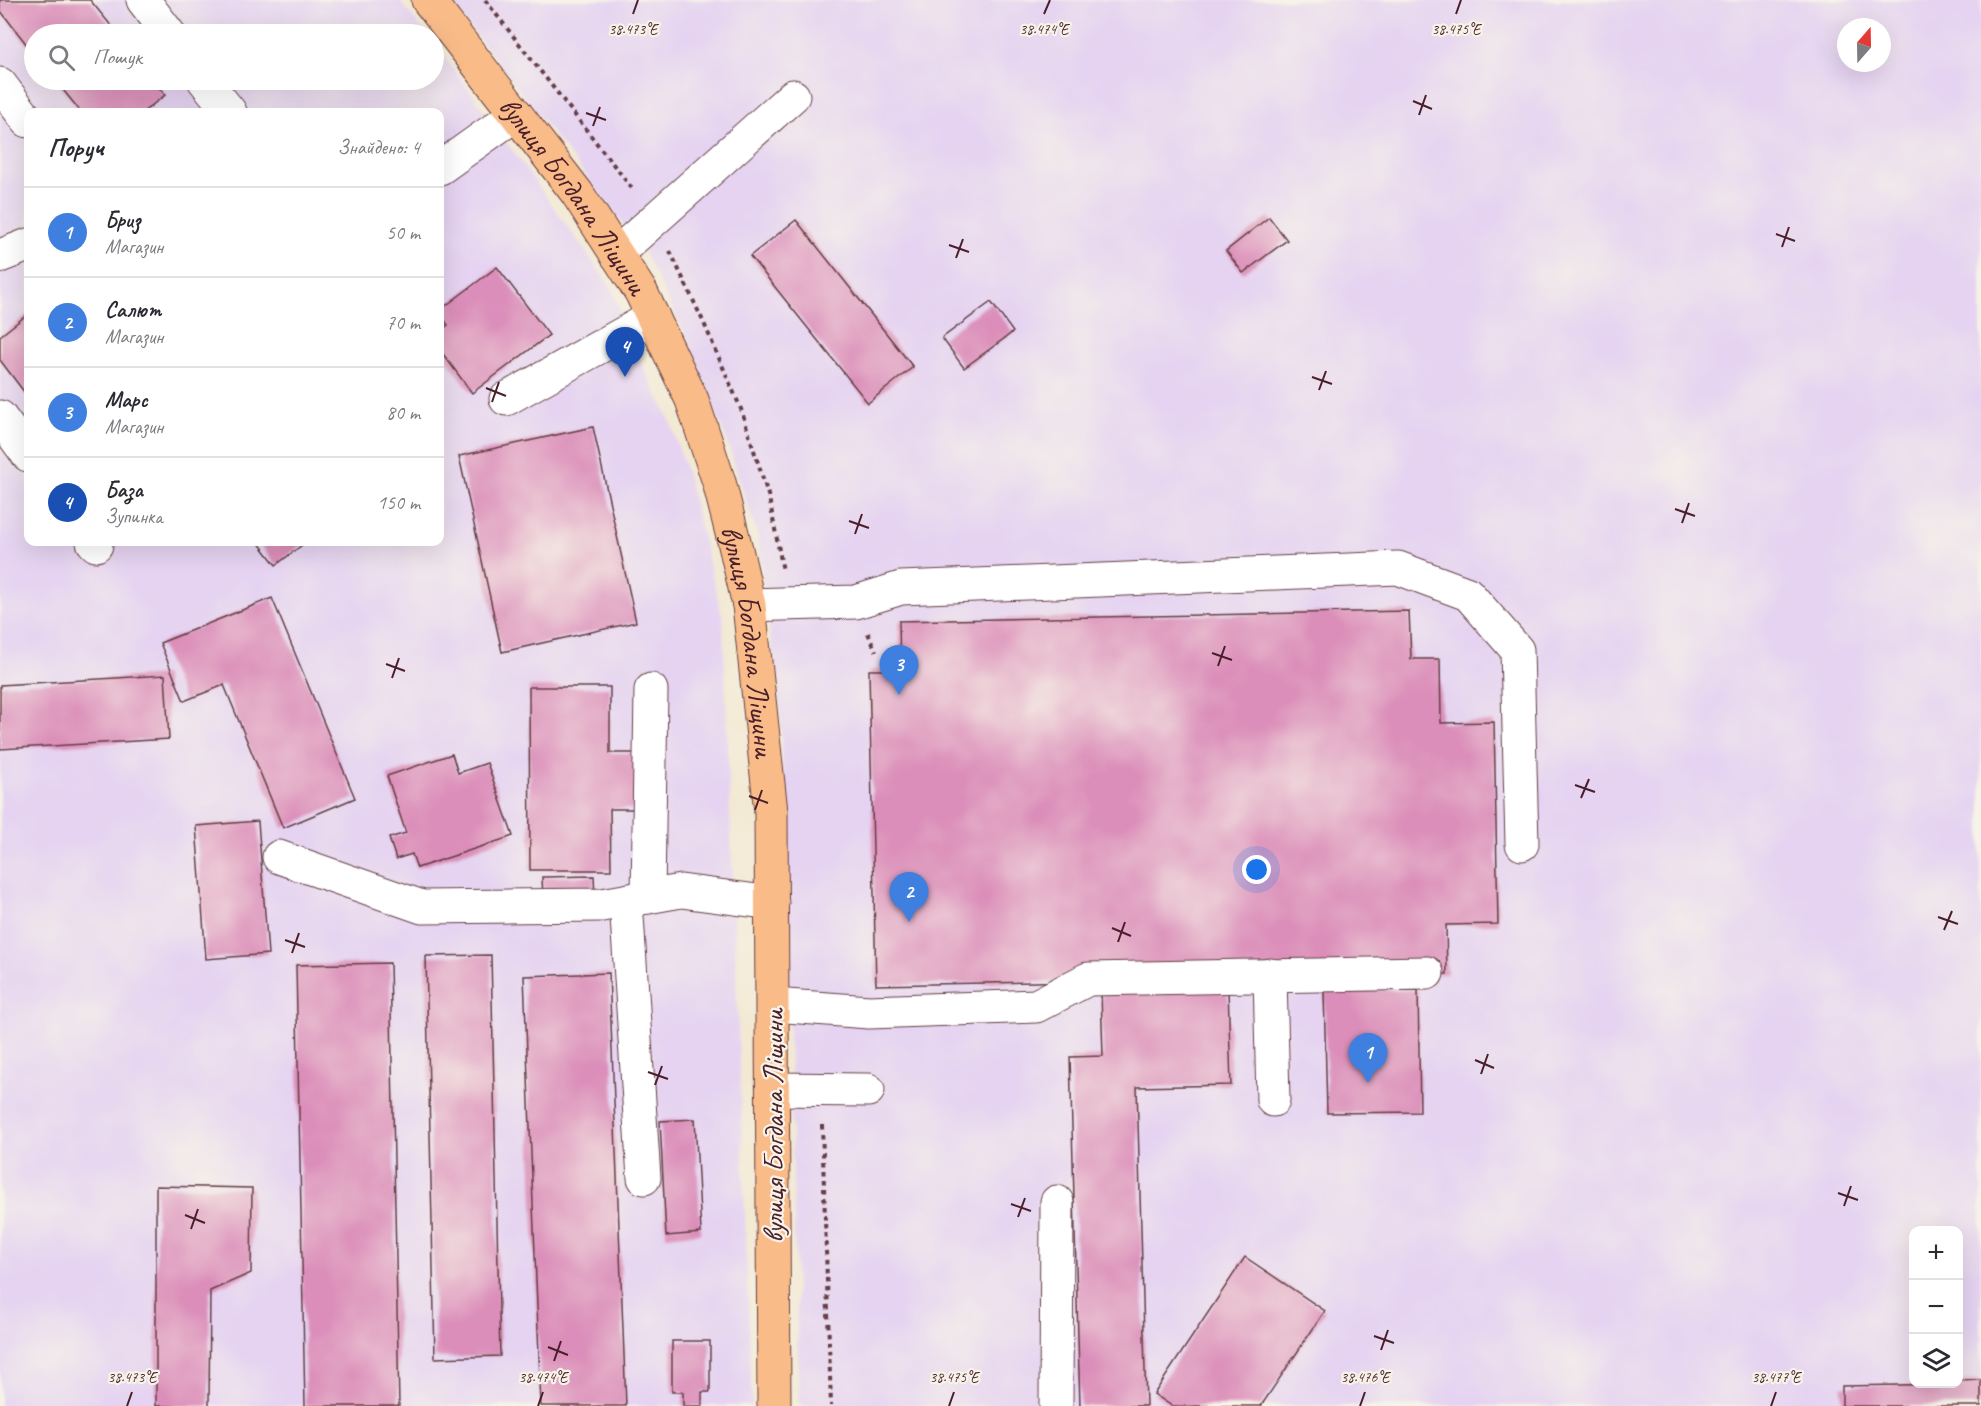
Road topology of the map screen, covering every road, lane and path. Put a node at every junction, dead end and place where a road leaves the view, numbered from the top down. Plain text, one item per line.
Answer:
1 (143, 0) edge
2 (428, 0) edge
3 (162, 24) edge
4 (0, 84) edge
5 (212, 90) edge
6 (793, 96) dead end
7 (227, 108) edge
8 (516, 114) junction
9 (24, 116) edge
10 (444, 165) edge
11 (24, 247) edge
12 (616, 254) junction
13 (0, 256) edge
14 (653, 317) junction
15 (506, 399) dead end
16 (0, 417) edge
17 (24, 450) edge
18 (749, 605) junction
19 (651, 690) dead end
20 (1522, 844) dead end
21 (279, 857) dead end
22 (637, 899) junction
23 (772, 903) junction
24 (1427, 973) dead end
25 (1270, 975) junction
26 (773, 1005) junction
27 (773, 1089) junction
28 (821, 1089) junction
29 (868, 1090) dead end
30 (1273, 1100) dead end
31 (644, 1178) dead end
32 (1057, 1202) dead end
33 (774, 1406) edge
34 (831, 1406) edge
35 (1056, 1406) edge

1 - 3 lane
2 - 8 main road, вулиця Богдана Ліщини
4 - 9 lane
5 - 7 lane
6 - 12 lane
8 - 10 lane
8 - 12 main road, вулиця Богдана Ліщини
11 - 13 lane
12 - 14 main road, вулиця Богдана Ліщини
14 - 15 lane
14 - 18 main road, вулиця Богдана Ліщини
16 - 17 lane
18 - 20 lane
18 - 23 main road, вулиця Богдана Ліщини
19 - 22 lane
21 - 22 lane
22 - 23 lane
22 - 31 lane
23 - 26 main road, вулиця Богдана Ліщини
24 - 25 lane
25 - 26 lane
25 - 30 lane
26 - 27 main road, вулиця Богдана Ліщини
27 - 28 lane
27 - 33 main road, вулиця Богдана Ліщини
28 - 29 lane
28 - 34 path
32 - 35 lane

